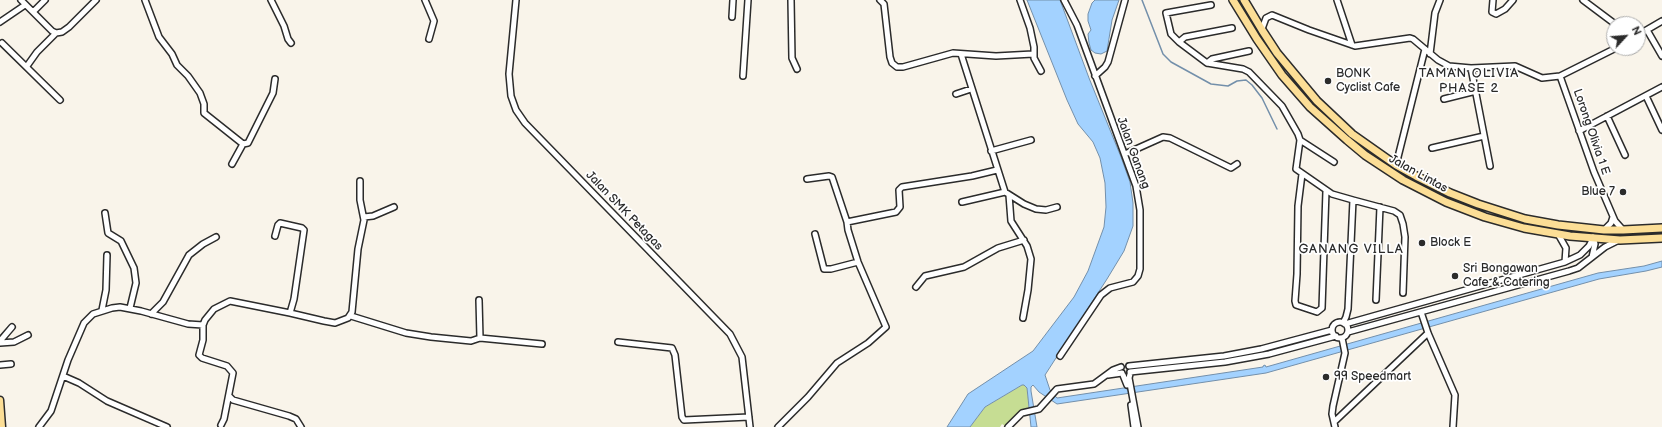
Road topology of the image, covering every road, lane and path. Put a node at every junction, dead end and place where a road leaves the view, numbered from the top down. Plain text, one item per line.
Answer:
1 (21, 0) edge
2 (46, 0) edge
3 (96, 0) edge
4 (144, 0) edge
5 (271, 0) edge
6 (425, 0) edge
7 (516, 0) edge
8 (733, 0) edge
9 (748, 0) edge
10 (791, 0) edge
11 (880, 0) edge
12 (1020, 0) edge
13 (1064, 0) edge
14 (1125, 0) edge
15 (1233, 0) edge
16 (1244, 0) edge
17 (1337, 0) edge
18 (1440, 0) edge
19 (1494, 0) edge
20 (1514, 0) edge
21 (1583, 0) edge
22 (26, 5) junction
23 (1211, 5) dead end
24 (32, 12) junction
25 (1253, 16) junction
26 (732, 17) dead end
27 (1606, 17) edge
28 (1266, 18) junction
29 (1662, 21) edge
30 (0, 22) edge
31 (1232, 28) dead end
32 (1262, 30) junction
33 (1647, 30) joint
34 (56, 33) junction
35 (429, 39) dead end
36 (1179, 42) junction
37 (2, 43) dead end
38 (291, 43) dead end
39 (1352, 45) junction
40 (1425, 50) junction
41 (1250, 51) dead end
42 (1606, 53) edge
43 (961, 54) junction
44 (1033, 54) junction
45 (1430, 54) junction
46 (1662, 56) edge
47 (1207, 63) junction
48 (27, 66) junction
49 (1471, 68) junction
50 (797, 69) dead end
51 (1041, 71) dead end
52 (744, 76) dead end
53 (1095, 76) junction
54 (1560, 76) junction
55 (275, 79) dead end
56 (1662, 87) edge
57 (972, 89) junction
58 (1476, 92) junction
59 (956, 94) dead end
60 (1646, 96) junction
61 (60, 100) dead end
62 (1444, 100) dead end
63 (1607, 116) junction
64 (1662, 130) edge
65 (1579, 131) junction
66 (1484, 136) junction
67 (1031, 140) dead end
68 (1300, 140) junction
69 (243, 144) junction
70 (1432, 148) dead end
71 (991, 151) junction
72 (1378, 153) junction
73 (1125, 154) junction
74 (1625, 155) dead end
75 (1374, 161) junction
76 (1334, 162) dead end
77 (232, 164) dead end
78 (1238, 164) dead end
79 (1396, 165) junction
80 (1490, 166) dead end
81 (997, 170) junction
82 (1302, 174) junction
83 (807, 179) dead end
84 (360, 181) dead end
85 (1326, 191) junction
86 (1007, 194) junction
87 (1353, 200) junction
88 (962, 202) dead end
89 (394, 206) dead end
90 (1057, 207) dead end
91 (1380, 207) junction
92 (105, 213) dead end
93 (364, 217) junction
94 (1614, 217) junction
95 (847, 222) junction
96 (1661, 228) edge
97 (1594, 229) junction
98 (1604, 230) junction
99 (1623, 230) junction
100 (815, 234) dead end
101 (1558, 234) junction
102 (275, 236) dead end
103 (216, 237) dead end
104 (1593, 238) junction
105 (1662, 238) edge
106 (1024, 240) junction
107 (1620, 240) junction
108 (107, 255) dead end
109 (1592, 257) junction
110 (858, 262) junction
111 (1565, 262) junction
112 (916, 287) dead end
113 (1403, 293) dead end
114 (479, 300) dead end
115 (1376, 300) dead end
116 (130, 308) junction
117 (102, 310) junction
118 (1421, 312) junction
119 (290, 313) junction
120 (151, 314) junction
121 (351, 316) junction
122 (1023, 318) dead end
123 (1344, 323) junction
124 (203, 325) junction
125 (12, 327) dead end
126 (1332, 330) junction
127 (1427, 331) junction
128 (1348, 332) junction
129 (28, 335) dead end
130 (1336, 336) junction
131 (480, 338) junction
132 (1343, 340) junction
133 (0, 342) edge
134 (618, 342) dead end
135 (542, 344) dead end
136 (1060, 356) dead end
137 (10, 364) dead end
138 (0, 365) edge
139 (1129, 366) junction
140 (1121, 367) junction
141 (1130, 373) junction
142 (1122, 374) junction
143 (1108, 375) junction
144 (63, 376) junction
145 (1128, 381) junction
146 (229, 396) junction
147 (0, 400) edge
148 (1132, 400) junction
149 (749, 417) junction
150 (1, 420) edge
151 (153, 424) edge
152 (1334, 424) edge
153 (221, 425) dead end
154 (300, 426) edge
155 (2, 427) edge
156 (39, 427) edge
157 (166, 427) edge
158 (750, 427) edge
159 (778, 427) edge
160 (1008, 427) edge
161 (1134, 427) edge
162 (1138, 427) edge
163 (1453, 427) edge

1 - 22 street
2 - 24 street
3 - 34 street
4 - 69 street
5 - 38 street
6 - 35 street
7 - 149 street, Jalan SMK Petagas
8 - 26 street
9 - 52 street
10 - 50 street
11 - 43 street
12 - 44 street
13 - 53 street, Jalan Ganang
14 - 53 street
15 - 75 highway, Jalan Lintas
16 - 25 highway, Jalan Lintas
17 - 39 street
18 - 45 street
19 - 20 street
21 - 27 street
22 - 24 street
22 - 30 street
23 - 36 street
24 - 34 street
25 - 28 street
25 - 32 highway, Jalan Lintas
28 - 32 street
28 - 39 street
29 - 33 street
31 - 36 street
32 - 72 highway, Jalan Lintas
33 - 46 street
34 - 48 street
36 - 47 street
37 - 48 street
39 - 40 street
40 - 45 street
40 - 79 street
41 - 47 street
42 - 54 street
43 - 44 street
43 - 57 street
44 - 51 street
45 - 49 street
47 - 68 street
48 - 61 street
49 - 54 street
49 - 58 street
53 - 73 street, Jalan Ganang
54 - 65 street, Lorong Olivia 1 E
55 - 69 street
56 - 60 street
57 - 59 street
57 - 71 street
58 - 62 street
58 - 66 street
60 - 63 street
60 - 64 street
63 - 65 street
63 - 74 street
65 - 94 street, Lorong Olivia 1 E
66 - 70 street
66 - 80 street
67 - 71 street
68 - 76 street
68 - 82 street
69 - 77 street
71 - 81 street
72 - 75 highway
72 - 79 highway, Jalan Lintas
73 - 78 street
73 - 136 street, Jalan Ganang
75 - 101 highway, Jalan Lintas
79 - 97 highway, Jalan Lintas
81 - 86 street
81 - 95 street
82 - 85 street
82 - 85 street
83 - 95 street
84 - 93 street
85 - 87 street
86 - 88 street
86 - 90 street
86 - 106 street
87 - 91 street
87 - 123 street
89 - 93 street
91 - 113 street
91 - 115 street
92 - 116 street
93 - 121 street
94 - 98 street
94 - 99 street, Lorong Olivia 1 E
95 - 110 street
96 - 99 highway, Jalan Lintas
97 - 98 highway, Jalan Lintas
97 - 104 street
98 - 99 highway, Jalan Lintas
100 - 110 street
101 - 104 highway, Jalan Lintas
101 - 111 street
102 - 119 street
103 - 120 street
104 - 107 highway, Jalan Lintas
104 - 109 street
104 - 111 street
105 - 107 highway, Jalan Lintas
106 - 112 street
106 - 122 street
107 - 109 street
108 - 117 street
109 - 118 street
110 - 159 street
111 - 123 street
114 - 131 street
116 - 117 street
116 - 120 street
117 - 144 street
118 - 127 street
118 - 128 street
119 - 121 street
119 - 124 street
120 - 124 street
121 - 131 street
123 - 126 street
123 - 128 street
124 - 146 street
125 - 133 street
126 - 130 street
126 - 139 street
127 - 152 street
127 - 163 street
128 - 132 street
129 - 133 street
130 - 132 street
130 - 141 street
131 - 135 street
132 - 152 street
134 - 149 street
137 - 138 street
139 - 140 street
139 - 141 street
140 - 142 street
140 - 143 street
141 - 142 street
141 - 145 street
142 - 143 street
142 - 145 street
143 - 160 street
144 - 151 street
144 - 156 street
145 - 148 street
146 - 153 street
146 - 154 street
147 - 150 main road
148 - 161 street
148 - 162 street
149 - 158 street, Jalan SMK Petagas
150 - 155 main road
151 - 157 street

